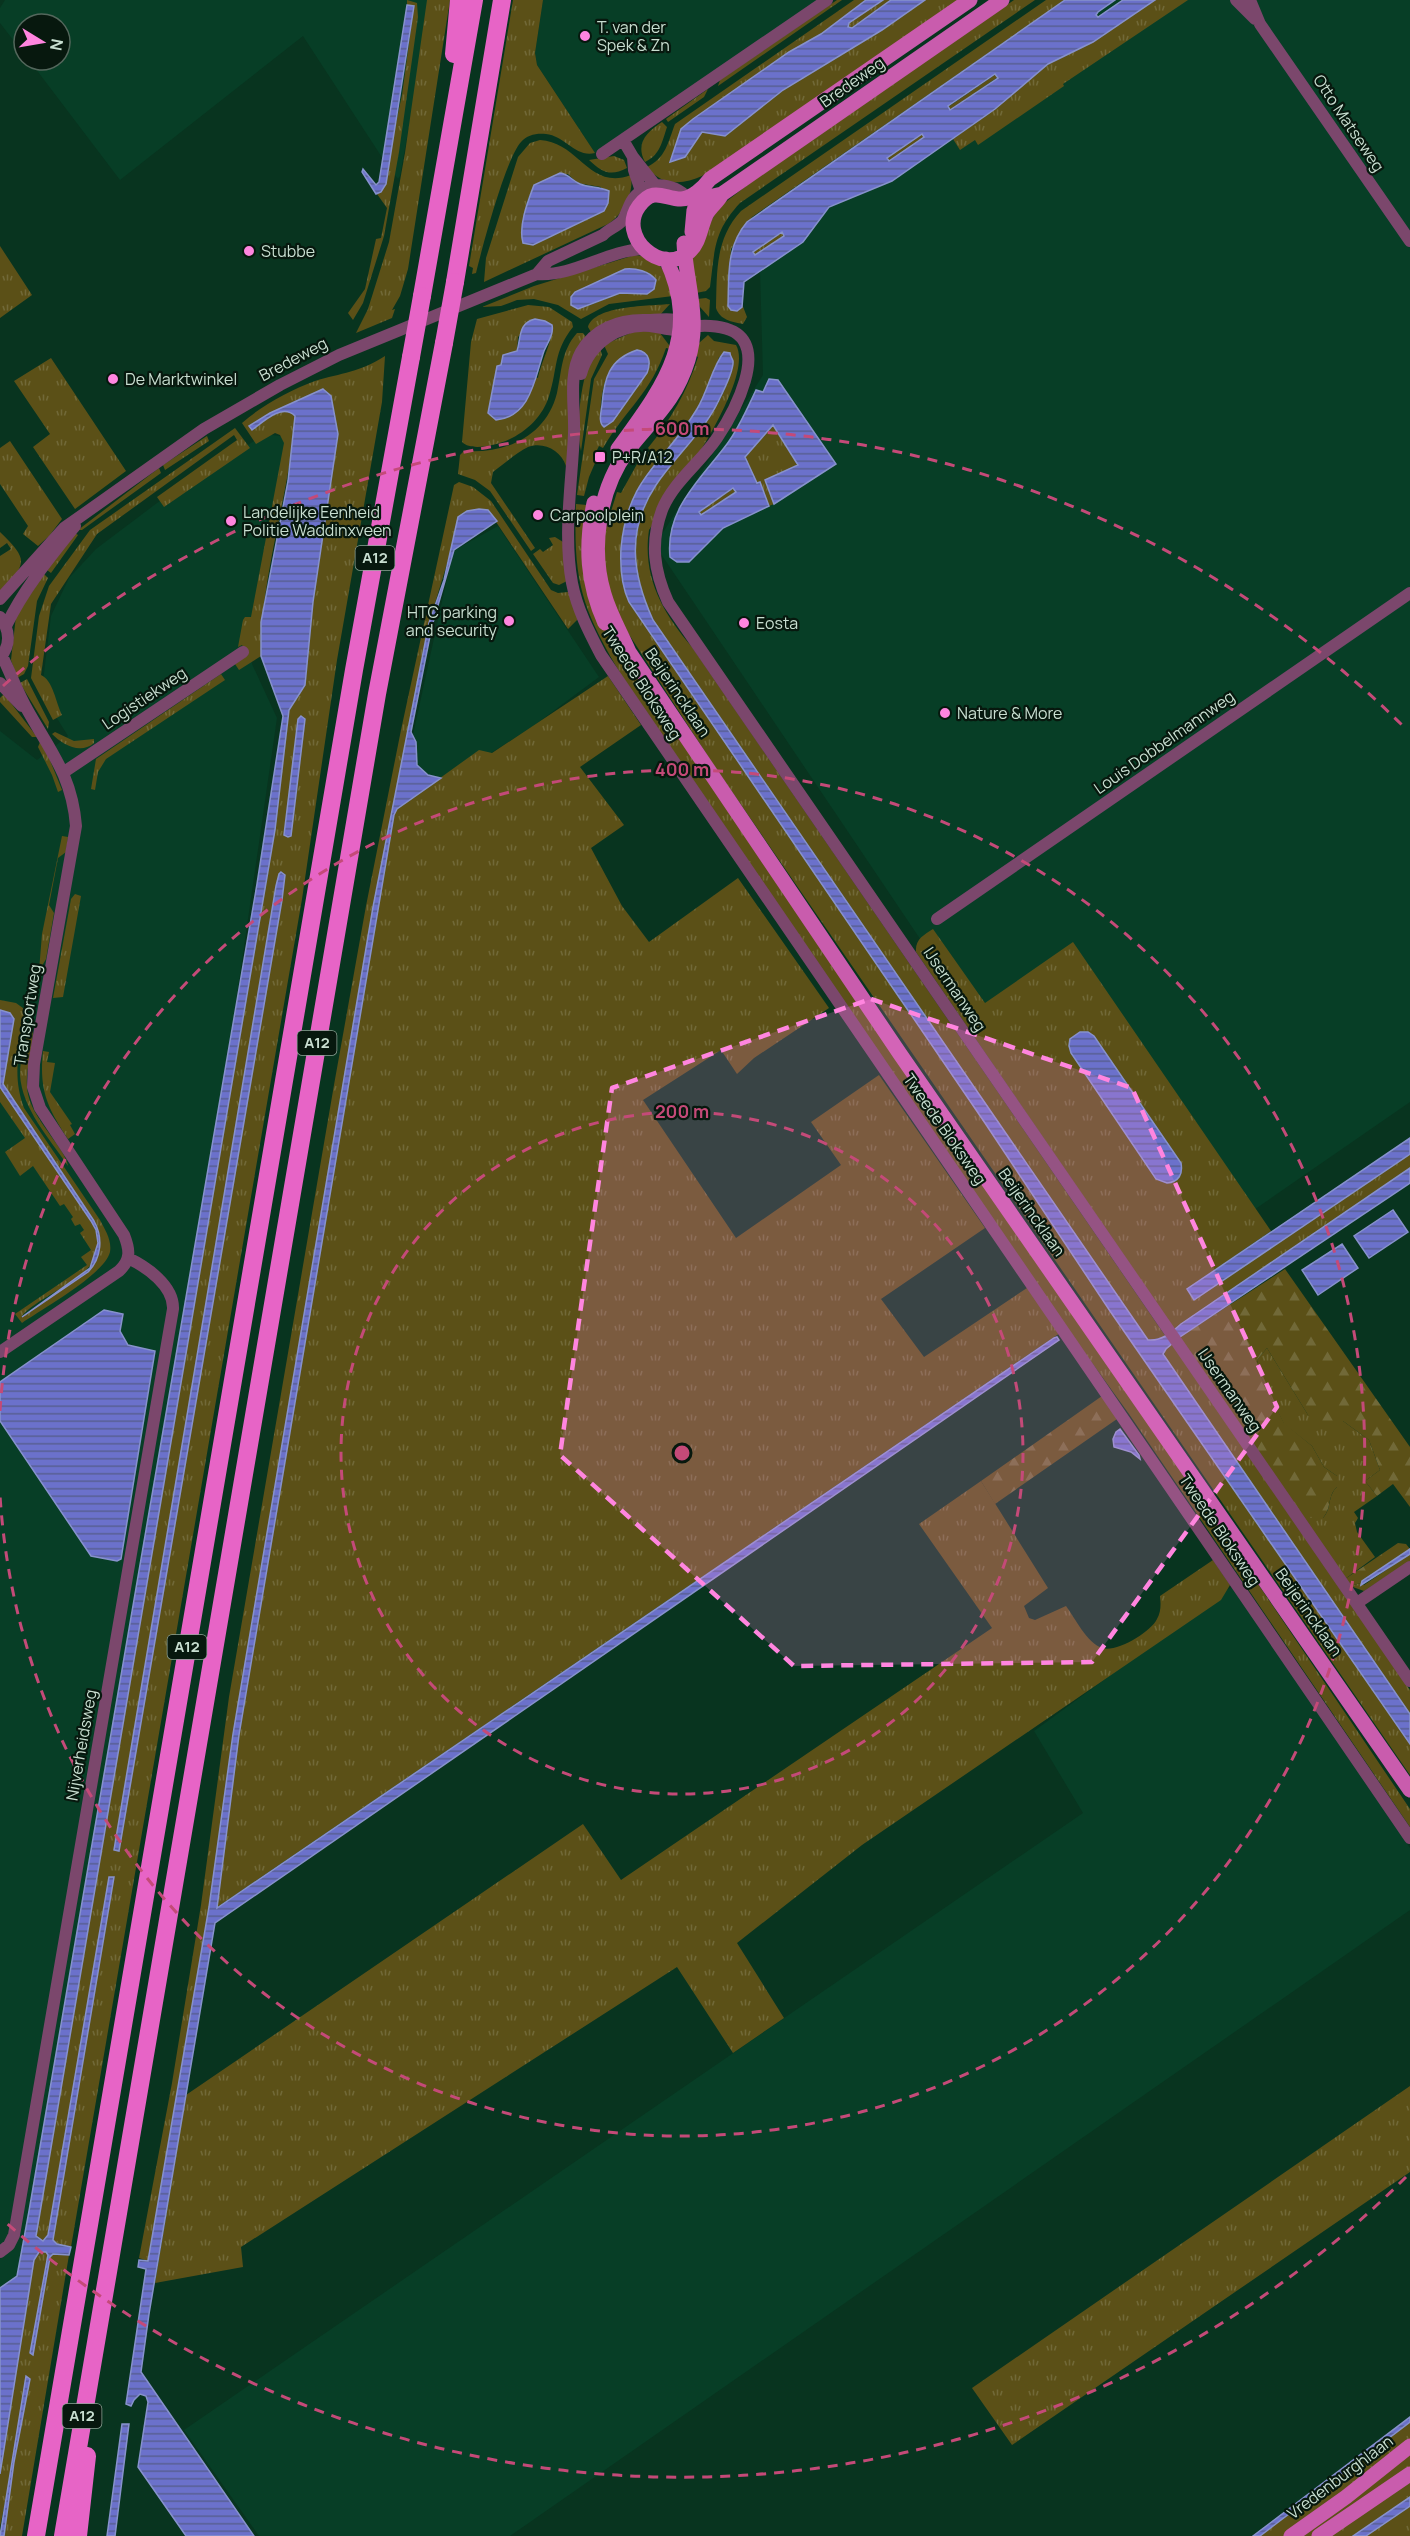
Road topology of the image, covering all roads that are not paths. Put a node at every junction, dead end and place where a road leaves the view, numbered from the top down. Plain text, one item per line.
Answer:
1 (459, 0) edge
2 (474, 0) edge
3 (502, 0) edge
4 (827, 0) edge
5 (970, 0) edge
6 (1002, 0) edge
7 (1236, 0) edge
8 (1250, 0) edge
9 (1260, 24) junction
10 (623, 140) junction
11 (602, 154) dead end
12 (441, 191) junction
13 (647, 192) junction
14 (722, 194) junction
15 (687, 199) junction
16 (635, 233) junction
17 (1410, 241) edge
18 (684, 249) junction
19 (666, 259) junction
20 (537, 274) junction
21 (685, 326) junction
22 (85, 514) junction
23 (1410, 593) edge
24 (0, 599) edge
25 (3, 621) edge
26 (243, 652) dead end
27 (1, 657) edge
28 (0, 683) edge
29 (27, 711) junction
30 (64, 772) junction
31 (937, 919) dead end
32 (129, 1258) junction
33 (0, 1352) edge
34 (1410, 1567) edge
35 (1357, 1603) junction
36 (1410, 1681) edge
37 (1410, 1790) edge
38 (1410, 1838) edge
39 (0, 2252) edge
40 (102, 2296) junction
41 (1410, 2446) edge
42 (1410, 2474) edge
43 (36, 2536) edge
44 (63, 2536) edge
45 (78, 2536) edge
46 (1291, 2536) edge
47 (1319, 2536) edge

1 - 12 highway, A12
2 - 12 highway, A12
3 - 40 highway, A12, bridge
4 - 10 street
5 - 15 main road, Bredeweg
6 - 14 main road, Bredeweg
7 - 9 street, Otto Matseweg
8 - 9 street, Otto Matseweg
9 - 17 street, Otto Matseweg
10 - 11 street
10 - 13 street
12 - 43 highway, A12, bridge
13 - 15 main road
13 - 16 main road
14 - 15 main road, Bredeweg
14 - 18 main road, Bredeweg
15 - 18 main road
16 - 18 main road
16 - 19 main road
16 - 20 street, Bredeweg
16 - 20 street, Bredeweg
18 - 19 main road
18 - 21 main road, Beijerincklaan
19 - 21 main road, Beijerincklaan
20 - 22 street, Bredeweg
21 - 35 street, IJsermanweg
21 - 37 main road, Beijerincklaan
21 - 38 street, Tweede Bloksweg
22 - 24 street, Bredeweg
22 - 25 street, Bredeweg
23 - 31 street, Louis Dobbelmannweg
25 - 27 street
26 - 30 street, Logistiekweg
27 - 29 street, Transportweg
28 - 29 street, Transportweg
29 - 30 street, Transportweg
30 - 32 street, Transportweg
32 - 33 street
32 - 39 street, Nijverheidsweg
34 - 35 street
35 - 36 street, IJsermanweg
40 - 44 highway, A12
40 - 45 highway, A12
41 - 46 main road, Vredenburghlaan
42 - 47 main road

